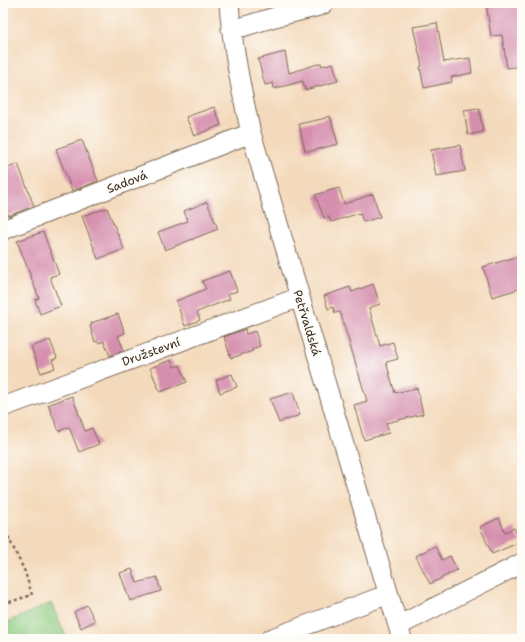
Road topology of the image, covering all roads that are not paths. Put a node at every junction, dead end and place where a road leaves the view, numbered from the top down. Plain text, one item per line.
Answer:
1 (229, 3) edge
2 (325, 3) edge
3 (231, 29) junction
4 (251, 133) junction
5 (3, 230) edge
6 (300, 297) junction
7 (3, 407) edge
8 (522, 563) edge
9 (388, 595) junction
10 (400, 633) edge
11 (270, 639) edge

1 - 3 street, Petřvaldská
2 - 3 street
3 - 4 street, Petřvaldská
4 - 5 street, Sadová
4 - 6 street, Petřvaldská
6 - 7 street, Družstevní
6 - 9 street, Petřvaldská
8 - 10 street
9 - 10 street, Petřvaldská
9 - 11 street

